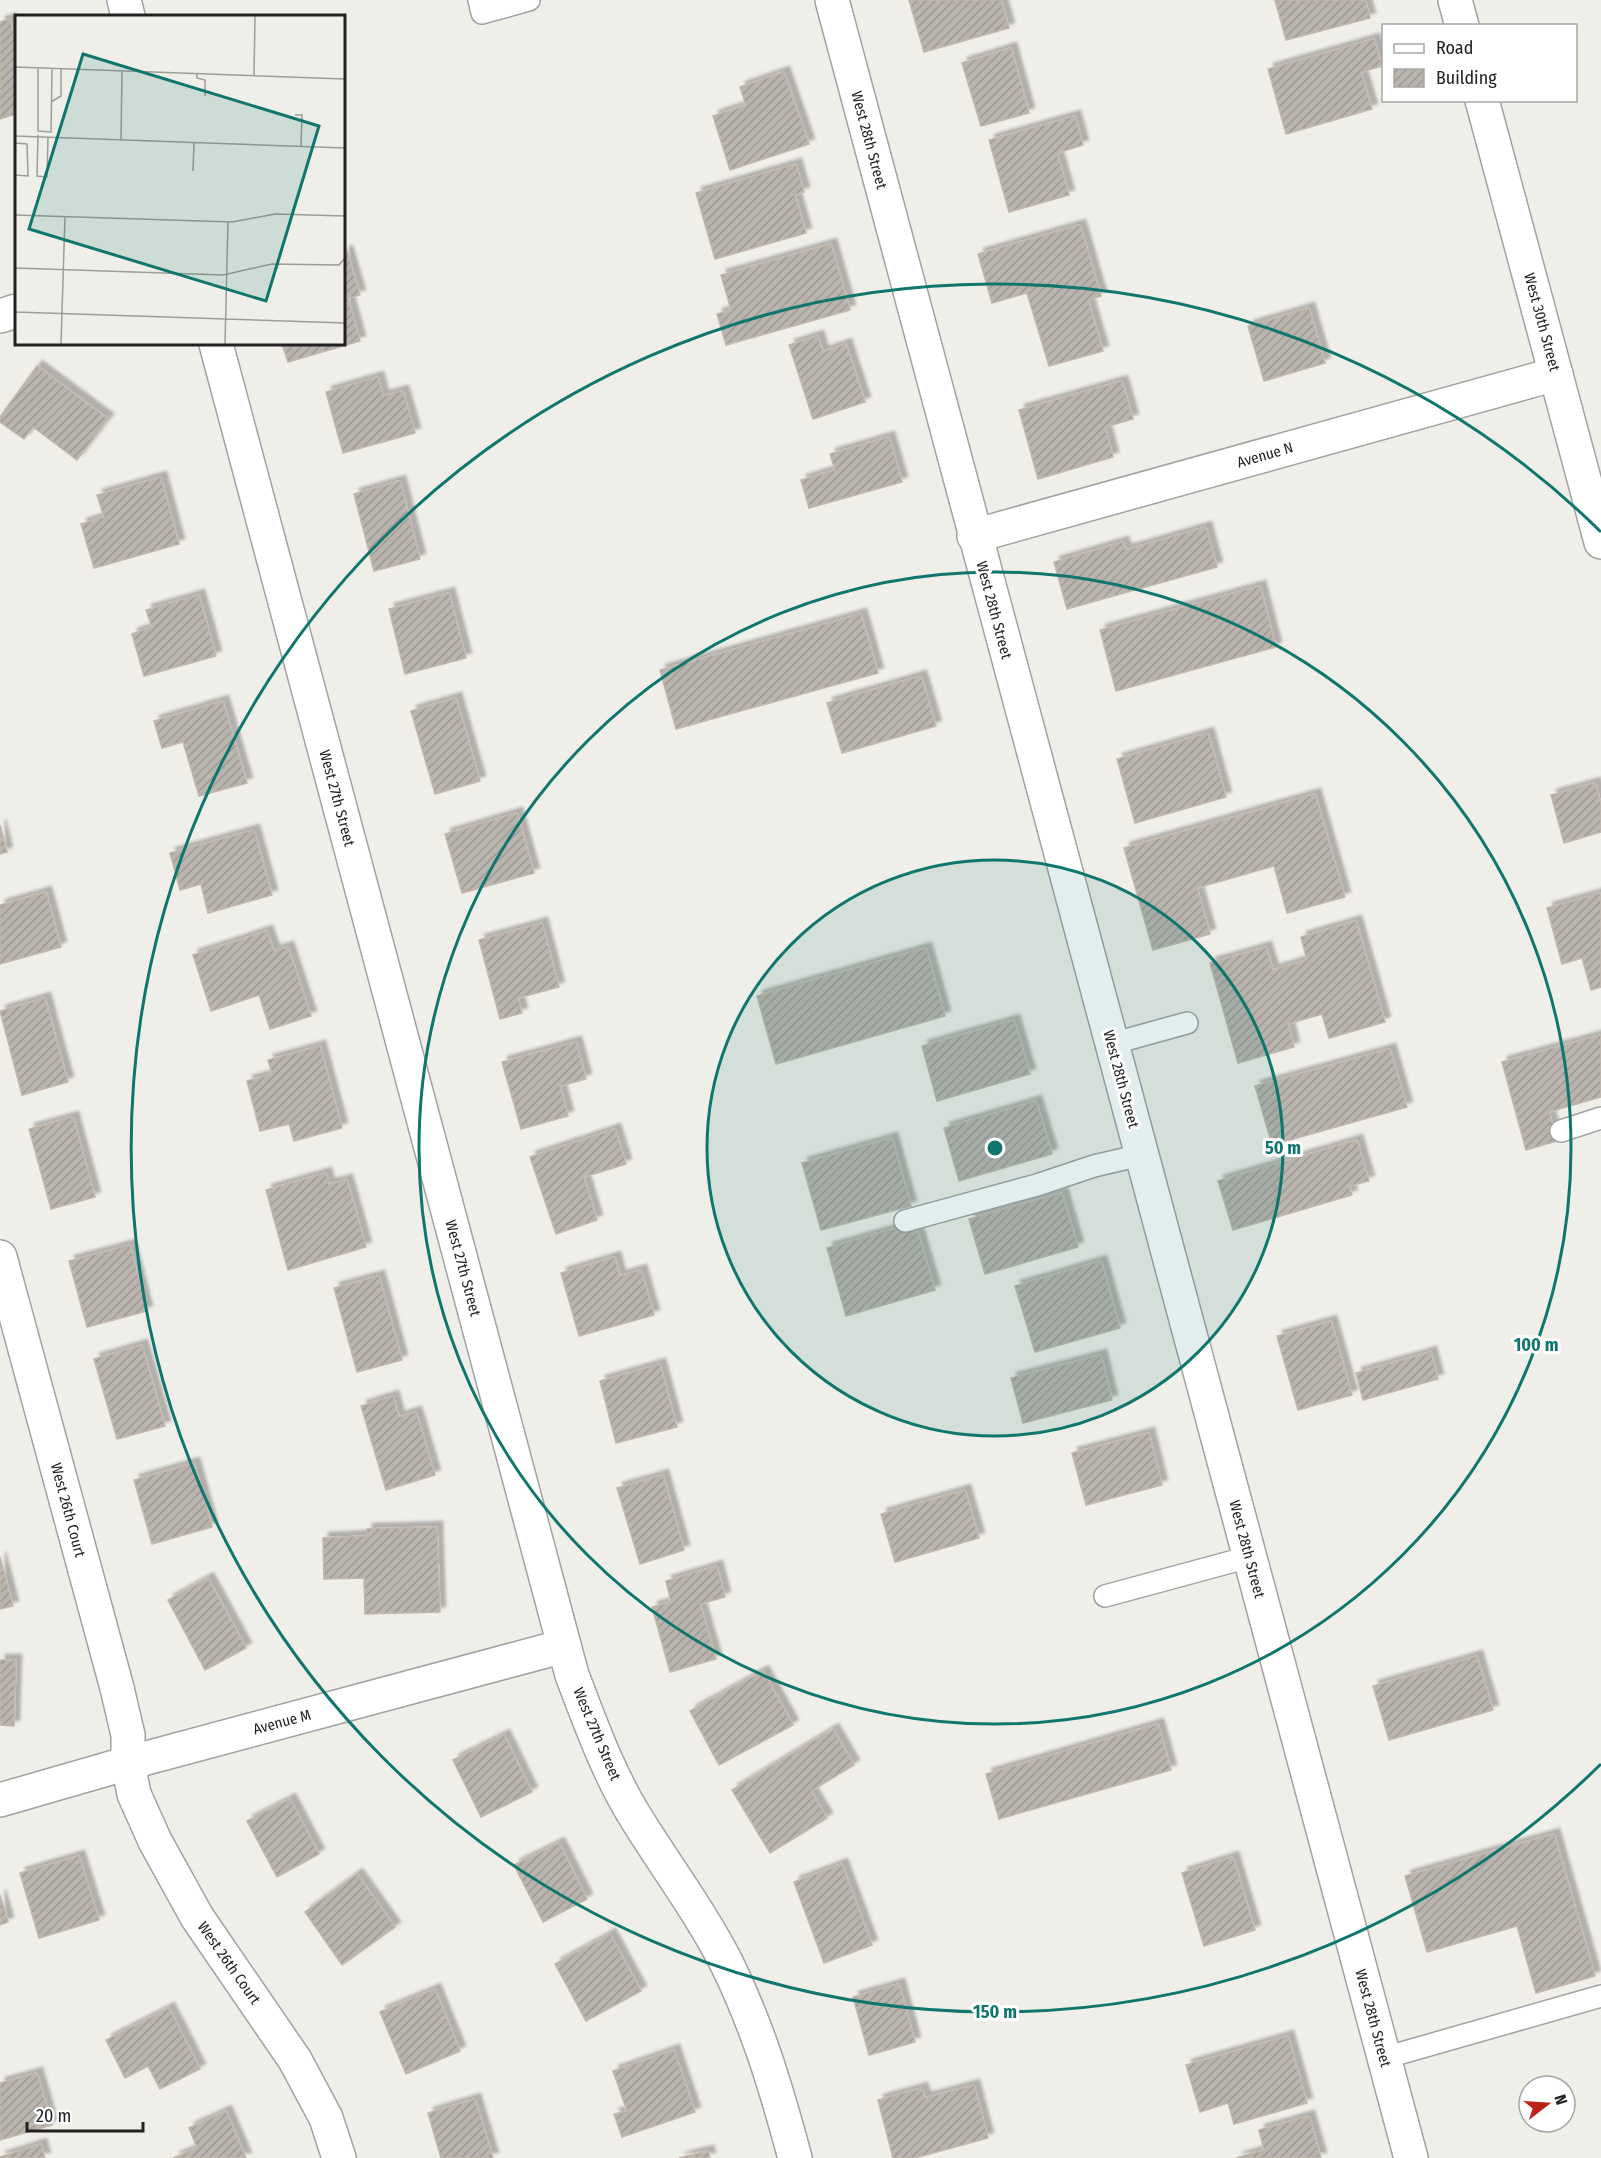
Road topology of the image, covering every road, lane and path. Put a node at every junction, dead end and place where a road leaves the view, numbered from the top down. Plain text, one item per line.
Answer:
1 (124, 0) edge
2 (479, 0) edge
3 (529, 0) edge
4 (832, 0) edge
5 (1455, 0) edge
6 (128, 15) edge
7 (1461, 24) edge
8 (1483, 102) edge
9 (15, 311) edge
10 (0, 316) edge
11 (216, 345) edge
12 (1556, 374) junction
13 (974, 536) junction
14 (1601, 543) edge
15 (1187, 1023) dead end
16 (1111, 1044) junction
17 (1601, 1118) edge
18 (1561, 1131) dead end
19 (1141, 1155) junction
20 (905, 1221) dead end
21 (0, 1257) edge
22 (0, 1330) edge
23 (1249, 1557) junction
24 (1106, 1596) dead end
25 (564, 1646) junction
26 (128, 1763) junction
27 (0, 1800) edge
28 (1601, 1996) edge
29 (1384, 2058) junction
30 (339, 2158) edge
31 (795, 2158) edge
32 (1411, 2158) edge

1 - 6 street
2 - 3 lane
4 - 13 street, West 28th Street
5 - 7 street
8 - 12 street, West 30th Street
9 - 10 street
11 - 25 street, West 27th Street
12 - 13 street, Avenue N
12 - 14 street, West 30th Street
13 - 16 street, West 28th Street
15 - 16 lane
16 - 19 street, West 28th Street
17 - 18 lane
19 - 20 lane
19 - 23 street, West 28th Street
21 - 26 street, West 26th Court
22 - 26 street, West 26th Court
23 - 24 lane
23 - 29 street, West 28th Street
25 - 26 street, Avenue M
25 - 31 street, West 27th Street
26 - 27 street, Avenue M
26 - 30 street, West 26th Court
28 - 29 lane
29 - 32 street, West 28th Street

